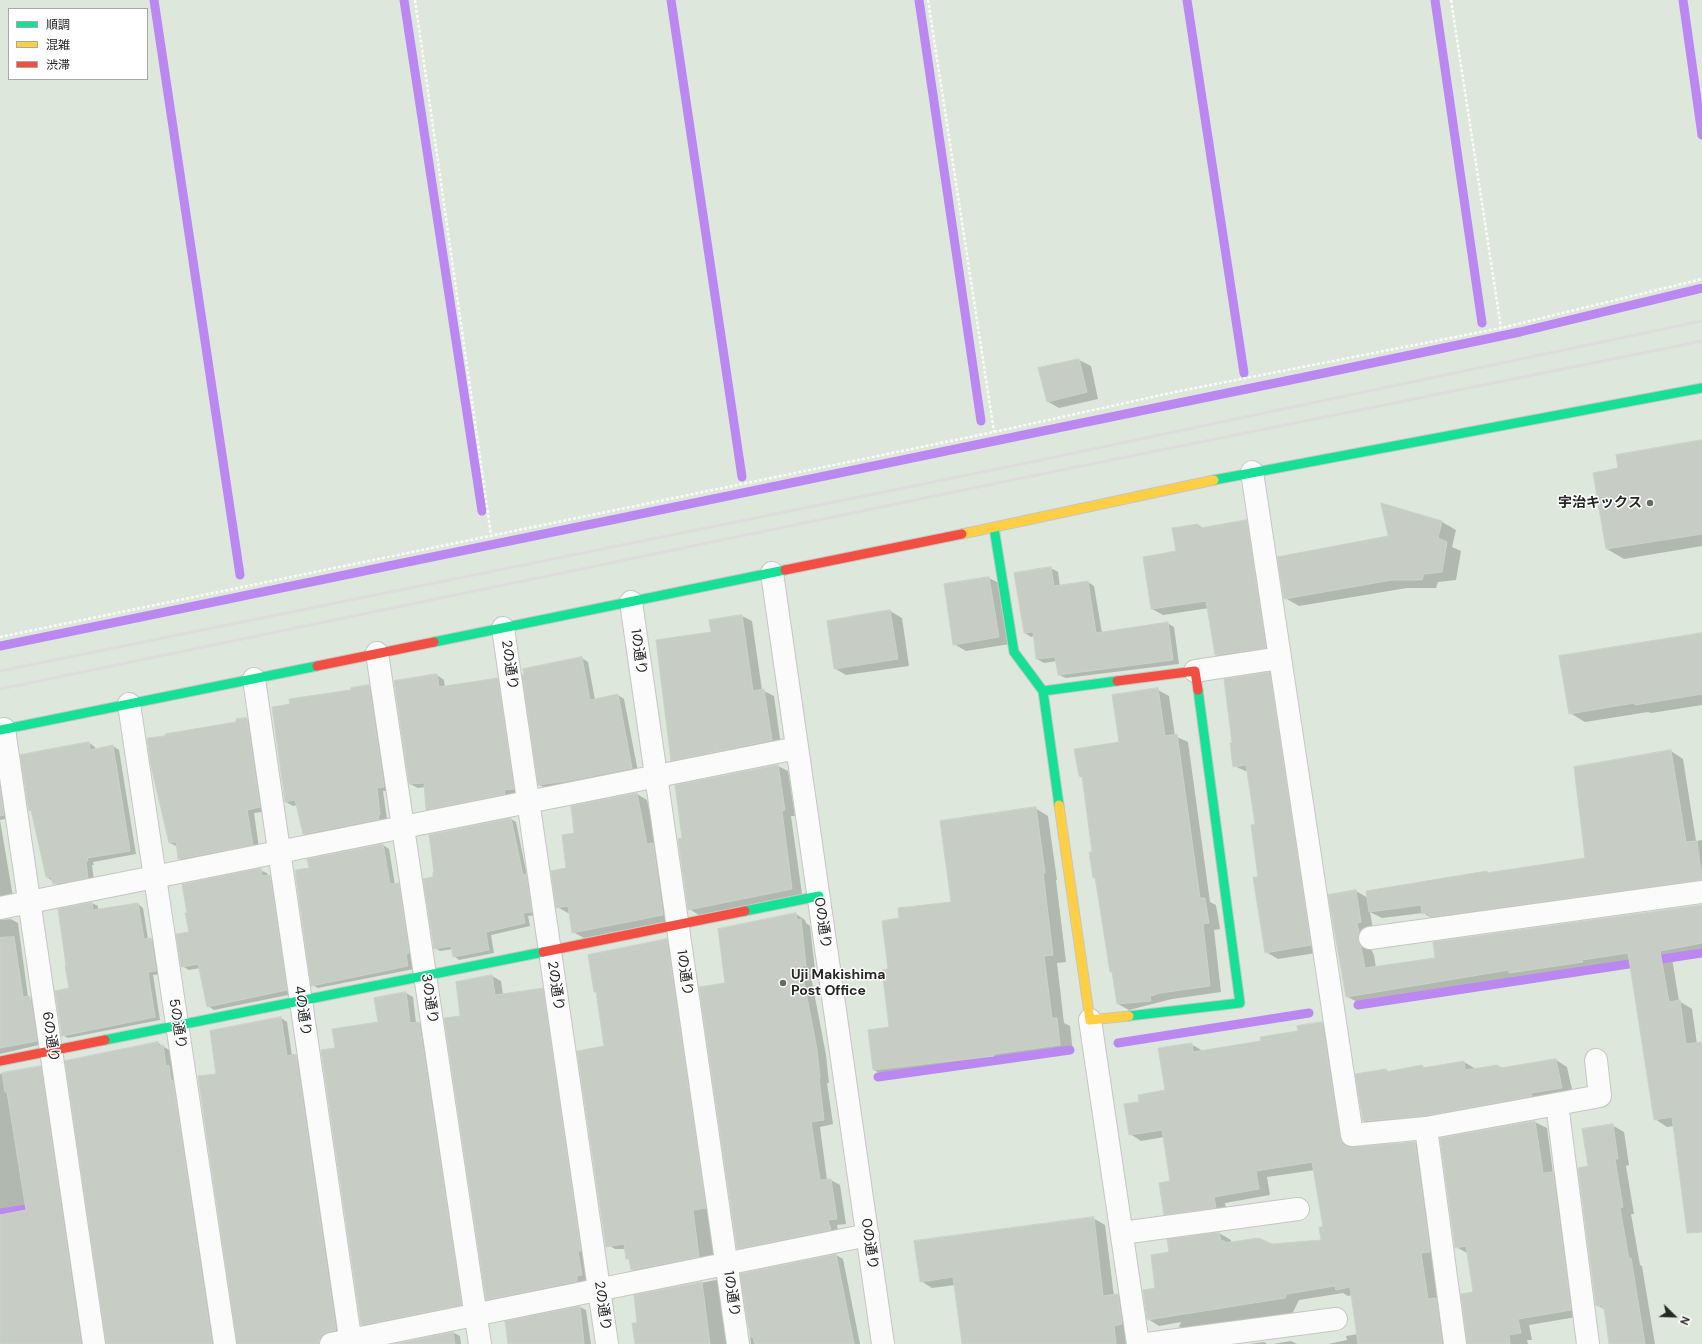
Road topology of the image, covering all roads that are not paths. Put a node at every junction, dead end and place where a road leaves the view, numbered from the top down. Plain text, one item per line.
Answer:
1 (1702, 388) edge
2 (1252, 472) junction
3 (994, 528) junction
4 (772, 573) junction
5 (631, 602) junction
6 (503, 628) junction
7 (378, 654) junction
8 (1280, 658) junction
9 (1195, 671) junction
10 (254, 679) junction
11 (1043, 690) junction
12 (129, 704) junction
13 (2, 730) edge
14 (797, 748) junction
15 (656, 776) junction
16 (528, 802) junction
17 (404, 827) junction
18 (279, 852) junction
19 (155, 877) junction
20 (1702, 892) edge
21 (819, 896) junction
22 (30, 902) junction
23 (0, 908) edge
24 (677, 924) junction
25 (1370, 938) dead end
26 (550, 950) junction
27 (425, 975) junction
28 (301, 1000) junction
29 (1090, 1020) junction
30 (177, 1025) junction
31 (52, 1050) junction
32 (1596, 1060) dead end
33 (0, 1061) edge
34 (1557, 1104) junction
35 (1426, 1128) junction
36 (1298, 1209) dead end
37 (1122, 1233) junction
38 (868, 1236) junction
39 (726, 1264) junction
40 (599, 1289) junction
41 (476, 1315) junction
42 (1336, 1319) dead end
43 (344, 1343) edge
44 (94, 1344) edge
45 (225, 1344) edge
46 (480, 1344) edge
47 (607, 1344) edge
48 (738, 1344) edge
49 (884, 1344) edge
50 (1138, 1344) edge
51 (1147, 1344) edge
52 (1455, 1344) edge
53 (1588, 1344) edge

1 - 2 street
2 - 3 street
2 - 8 street
3 - 4 street
3 - 11 street
4 - 5 street
4 - 14 street, 0の通り
5 - 6 street
5 - 15 street, 1の通り
6 - 7 street
6 - 16 street, 2の通り
7 - 10 street
7 - 17 street, 3の通り
8 - 9 street
8 - 35 street
9 - 11 street
9 - 29 street
10 - 12 street
10 - 18 street, 4の通り
11 - 29 street
12 - 13 street
12 - 19 street, 5の通り
13 - 22 street, 6の通り
14 - 15 street
14 - 21 street, 0の通り
15 - 16 street
15 - 24 street, 1の通り
16 - 17 street
16 - 26 street, 2の通り
17 - 18 street
17 - 27 street, 3の通り
18 - 19 street
18 - 28 street, 4の通り
19 - 22 street
19 - 30 street, 5の通り
20 - 25 street
21 - 24 street
21 - 38 street, 0の通り
22 - 23 street
22 - 31 street, 6の通り
24 - 26 street
24 - 39 street, 1の通り
26 - 27 street
26 - 40 street, 2の通り
27 - 28 street
27 - 41 street, 3の通り
28 - 30 street
28 - 43 street, 4の通り
29 - 37 street
30 - 31 street
30 - 45 street, 5の通り
31 - 33 street
31 - 44 street, 6の通り
32 - 34 street
34 - 35 street
34 - 53 street
35 - 52 street
36 - 37 street
37 - 50 street
38 - 39 street
38 - 49 street, 0の通り
39 - 40 street
39 - 48 street, 1の通り
40 - 41 street
40 - 47 street, 2の通り
41 - 43 street
41 - 46 street, 3の通り
42 - 51 street

